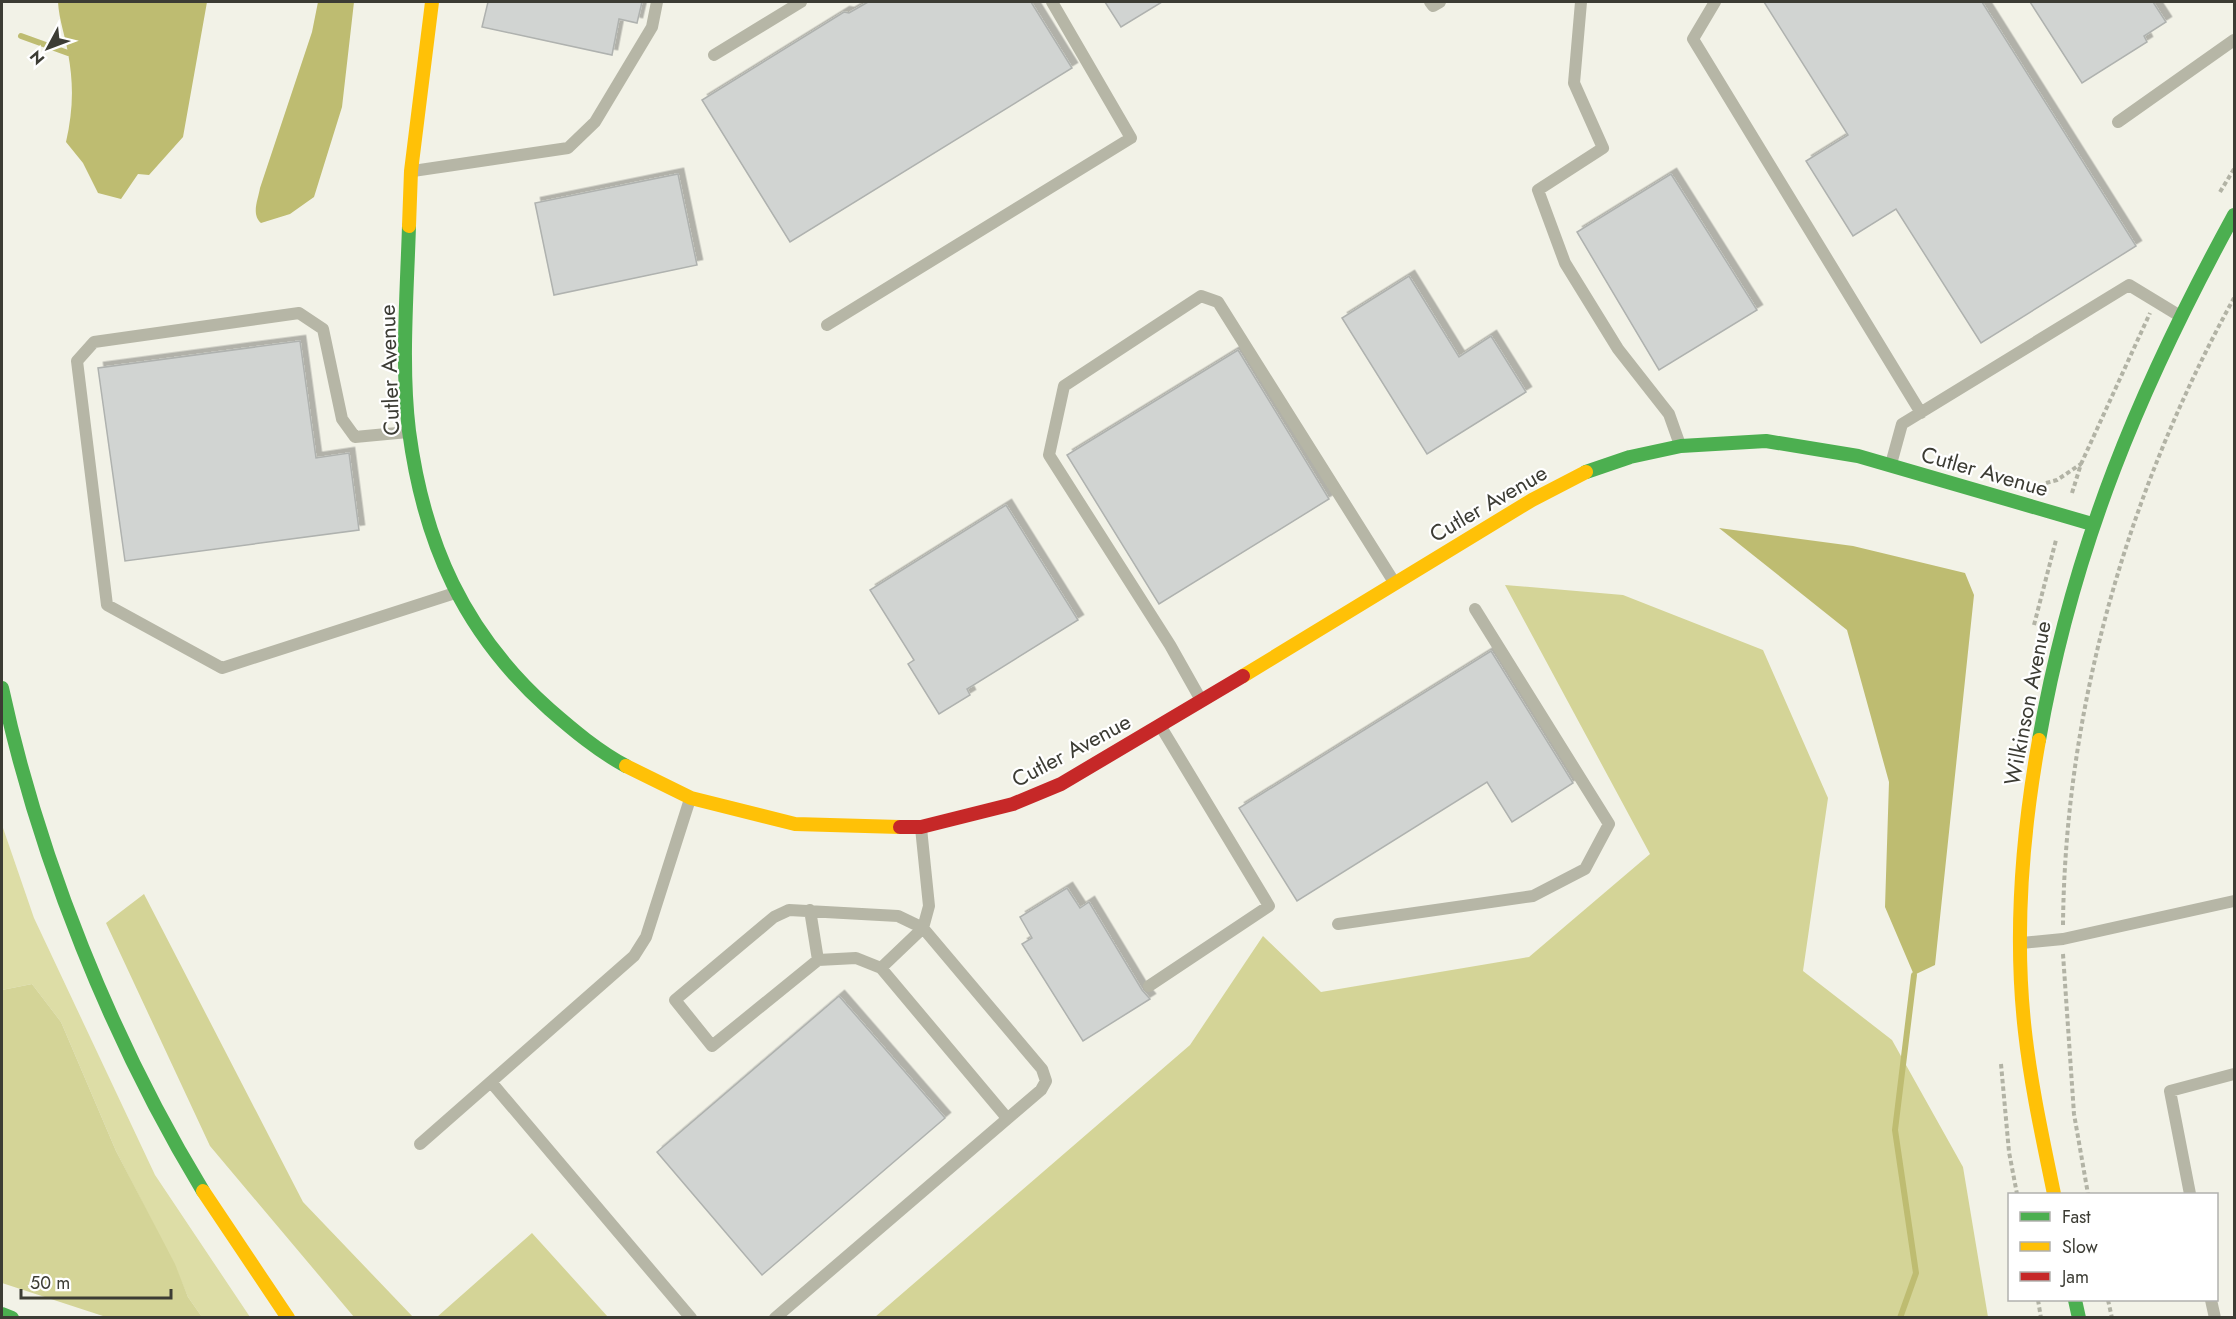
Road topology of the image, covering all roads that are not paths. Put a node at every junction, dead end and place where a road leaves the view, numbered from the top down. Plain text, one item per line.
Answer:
1 (432, 2) edge
2 (657, 2) edge
3 (801, 2) edge
4 (1052, 2) edge
5 (1430, 2) edge
6 (1440, 2) edge
7 (1581, 2) edge
8 (1715, 2) edge
9 (2235, 40) edge
10 (714, 55) dead end
11 (2118, 122) dead end
12 (411, 171) junction
13 (2235, 215) edge
14 (2181, 316) junction
15 (826, 326) dead end
16 (1921, 412) junction
17 (409, 431) junction
18 (1681, 446) junction
19 (1891, 465) junction
20 (2092, 524) junction
21 (1394, 582) junction
22 (456, 593) junction
23 (1475, 609) dead end
24 (2, 688) edge
25 (1202, 701) junction
26 (1161, 726) junction
27 (691, 798) junction
28 (921, 827) junction
29 (2235, 901) edge
30 (810, 910) junction
31 (1338, 924) dead end
32 (923, 928) junction
33 (2021, 943) junction
34 (818, 960) junction
35 (881, 968) junction
36 (1149, 986) dead end
37 (2235, 1074) edge
38 (491, 1082) junction
39 (1007, 1118) junction
40 (420, 1144) dead end
41 (2054, 1193) edge
42 (2190, 1193) edge
43 (2075, 1301) edge
44 (2211, 1301) edge
45 (2, 1314) edge
46 (12, 1317) edge
47 (288, 1317) edge
48 (691, 1317) edge
49 (775, 1317) edge
50 (2079, 1317) edge
51 (2215, 1317) edge

1 - 12 main road, Cutler Avenue
2 - 12 lane
3 - 10 lane
4 - 15 lane
5 - 6 lane
7 - 18 lane
8 - 16 lane
9 - 11 lane
12 - 17 main road, Cutler Avenue
13 - 14 main road, Wilkinson Avenue
14 - 16 lane
14 - 20 main road, Wilkinson Avenue
16 - 19 lane
17 - 22 main road, Cutler Avenue
17 - 22 lane
18 - 19 main road, Cutler Avenue
18 - 21 main road, Cutler Avenue
19 - 20 main road, Cutler Avenue
20 - 33 main road, Wilkinson Avenue
21 - 25 main road, Cutler Avenue
21 - 25 lane
22 - 27 main road, Cutler Avenue
23 - 31 lane
24 - 47 main road
25 - 26 main road, Cutler Avenue
26 - 28 main road, Cutler Avenue
26 - 36 lane
27 - 28 main road, Cutler Avenue
27 - 38 lane
28 - 32 lane
29 - 33 lane
30 - 32 lane
30 - 34 lane
30 - 34 lane
32 - 35 lane
32 - 39 lane
33 - 41 main road, Wilkinson Avenue
34 - 35 lane
35 - 39 lane
37 - 42 lane
38 - 40 lane
38 - 48 lane
39 - 49 lane
43 - 50 main road
44 - 51 lane
45 - 46 main road

